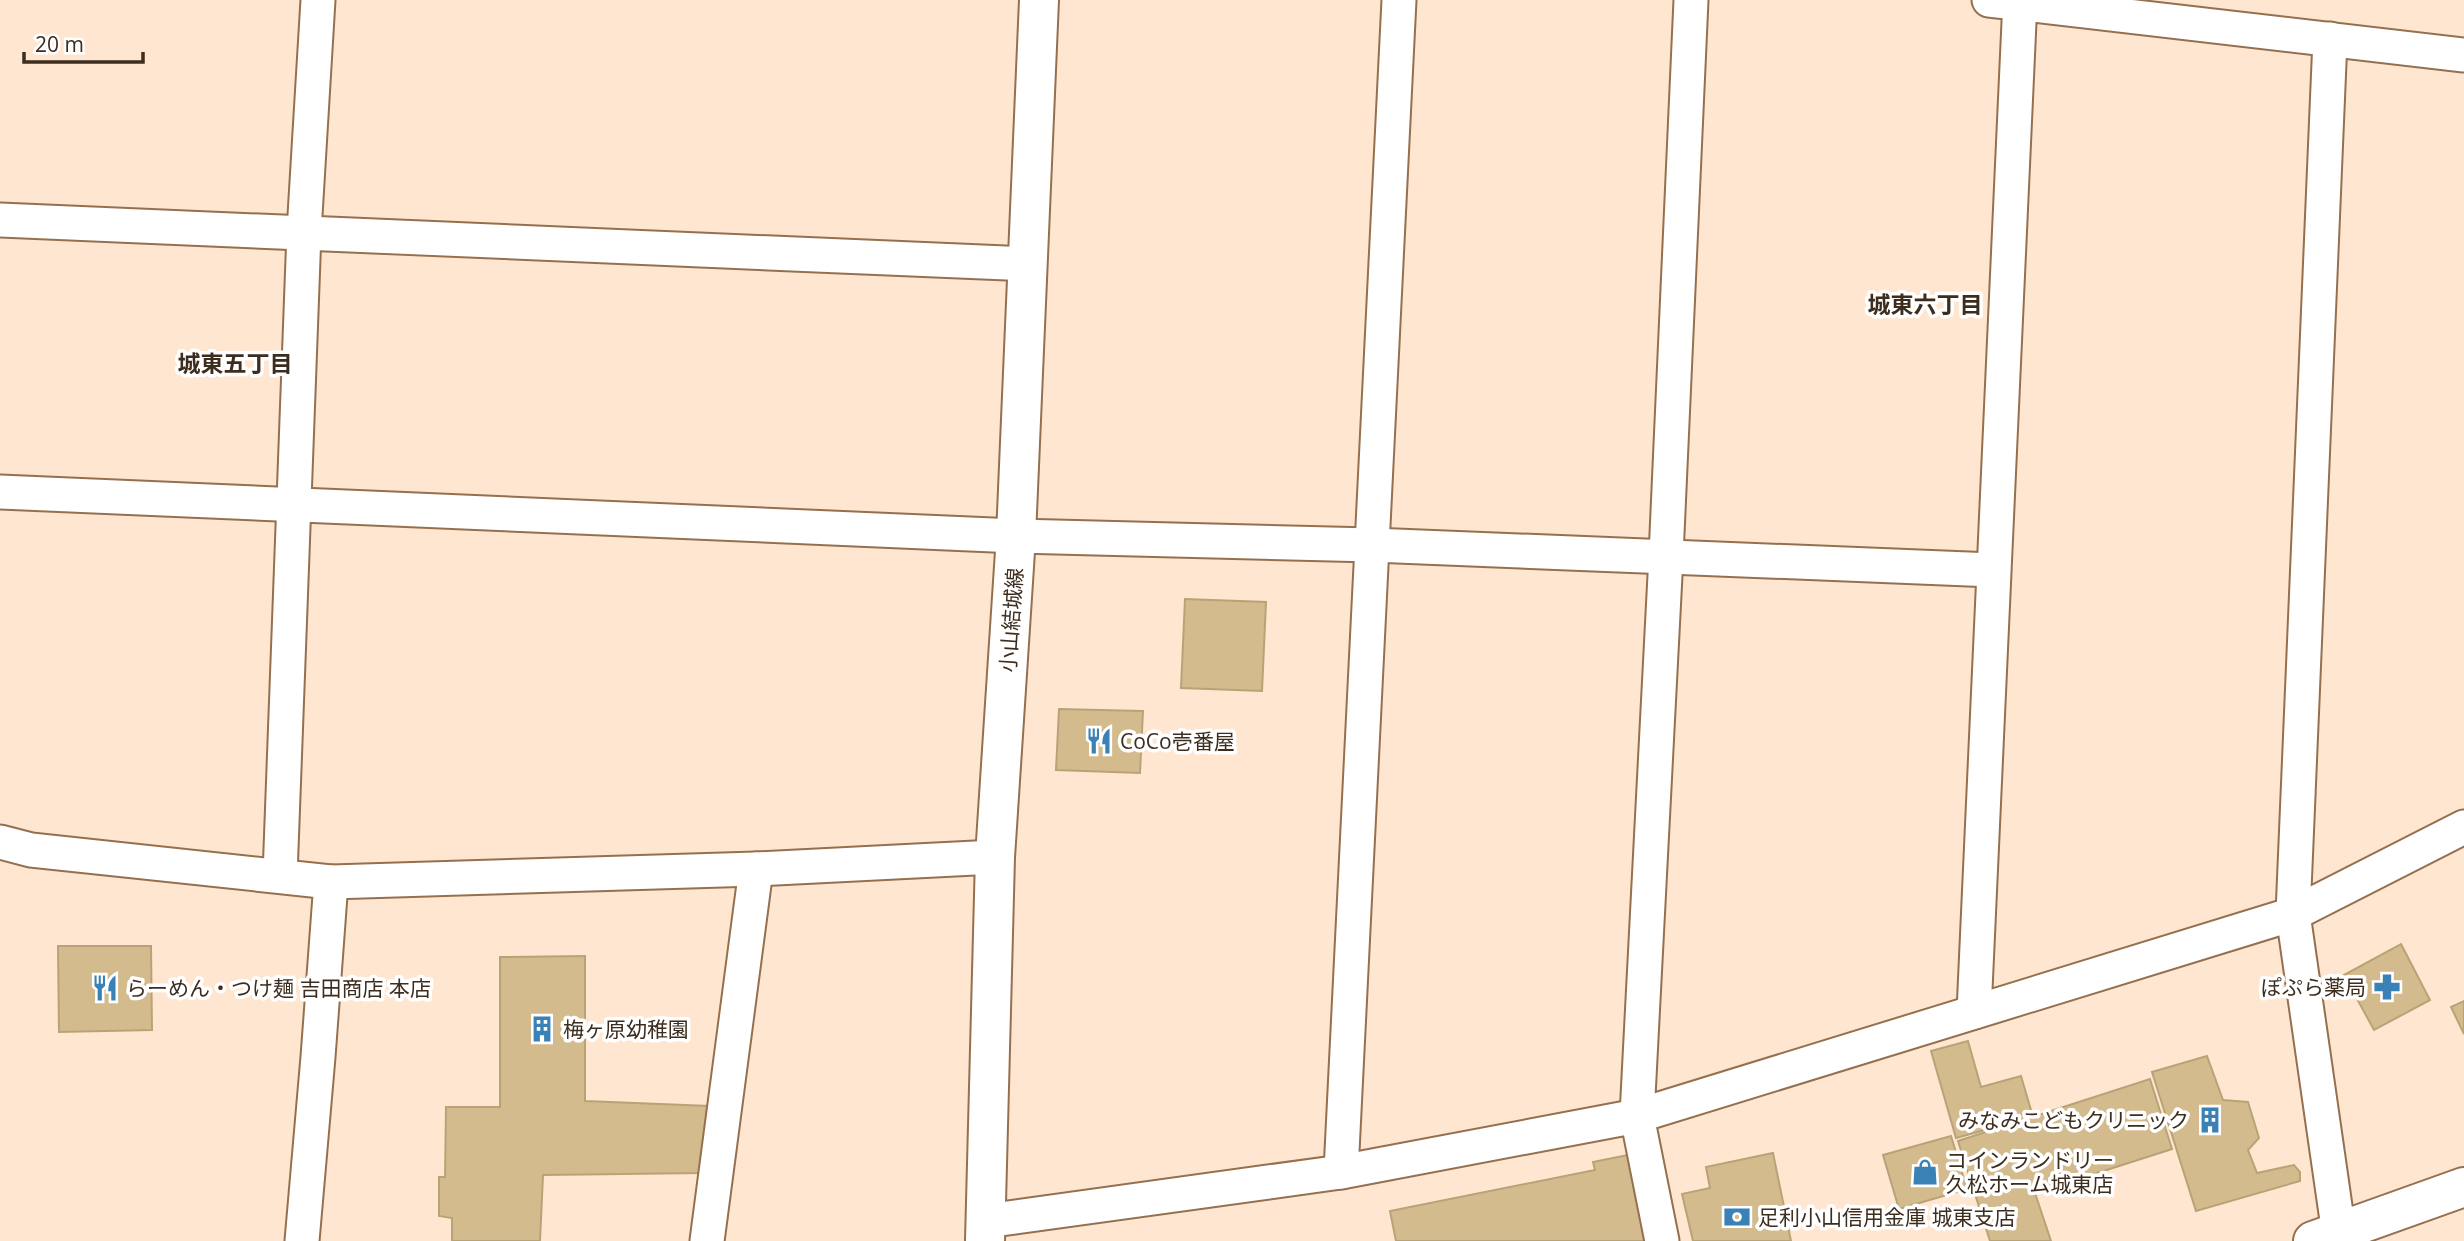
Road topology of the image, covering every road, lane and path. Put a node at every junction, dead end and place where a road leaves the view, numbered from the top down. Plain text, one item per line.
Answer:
1 (318, 0) edge
2 (1039, 0) edge
3 (1399, 0) edge
4 (1691, 0) edge
5 (2010, 1) edge
6 (2330, 39) junction
7 (2464, 55) edge
8 (0, 220) edge
9 (304, 232) junction
10 (1028, 264) junction
11 (0, 492) edge
12 (294, 505) junction
13 (1016, 536) junction
14 (1372, 545) junction
15 (1666, 556) junction
16 (1993, 570) junction
17 (2464, 827) edge
18 (0, 842) edge
19 (995, 857) junction
20 (756, 869) junction
21 (280, 876) junction
22 (331, 882) junction
23 (2293, 914) junction
24 (1974, 1012) junction
25 (1637, 1116) junction
26 (1341, 1172) junction
27 (2464, 1187) edge
28 (985, 1231) edge
29 (2331, 1238) edge
30 (302, 1241) edge
31 (707, 1241) edge
32 (1662, 1241) edge

1 - 9 street
2 - 10 main road, 小山結城線
3 - 14 street
4 - 15 street
5 - 6 street
5 - 16 street
6 - 7 street
6 - 23 street
8 - 9 street
9 - 10 street
9 - 12 street
10 - 13 main road, 小山結城線
11 - 12 street
12 - 13 street
12 - 21 street
13 - 14 street
13 - 19 main road, 小山結城線
14 - 15 street
14 - 26 street
15 - 16 street
15 - 25 street
16 - 24 street
17 - 23 street
18 - 21 street
19 - 20 street
19 - 28 main road, 小山結城線
20 - 22 street
20 - 31 street
21 - 22 street
22 - 30 street
23 - 24 street
23 - 29 street
24 - 25 street
25 - 26 street
25 - 32 street
26 - 28 street
27 - 29 main road

